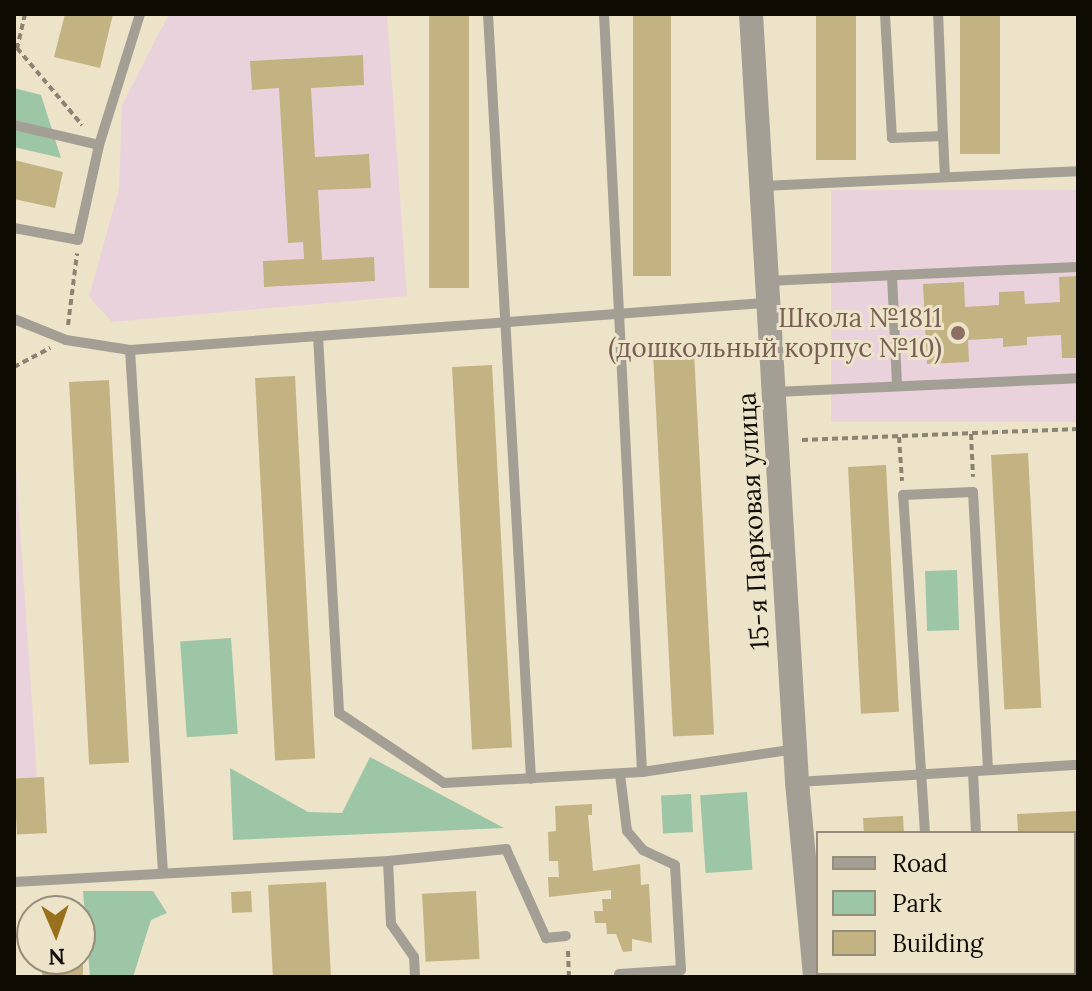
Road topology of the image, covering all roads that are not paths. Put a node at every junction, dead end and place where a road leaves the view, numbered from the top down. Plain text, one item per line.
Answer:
1 (140, 14) edge
2 (488, 14) edge
3 (604, 14) edge
4 (751, 14) edge
5 (885, 14) edge
6 (938, 14) edge
7 (14, 125) edge
8 (943, 136) junction
9 (99, 145) junction
10 (1078, 171) edge
11 (945, 177) junction
12 (761, 186) junction
13 (14, 228) edge
14 (1078, 267) edge
15 (892, 275) junction
16 (768, 292) junction
17 (616, 315) junction
18 (14, 319) edge
19 (505, 323) junction
20 (318, 336) junction
21 (130, 350) junction
22 (1078, 378) edge
23 (897, 386) junction
24 (773, 393) junction
25 (795, 749) junction
26 (1078, 765) edge
27 (988, 770) junction
28 (642, 772) junction
29 (973, 772) junction
30 (620, 774) junction
31 (921, 774) junction
32 (531, 779) junction
33 (797, 782) junction
34 (925, 831) edge
35 (976, 831) edge
36 (388, 861) junction
37 (163, 873) junction
38 (14, 882) edge
39 (566, 936) road end
40 (619, 974) dead end
41 (415, 977) edge
42 (815, 977) edge

1 - 9 lane
2 - 19 lane
3 - 17 lane
4 - 12 street, 15-я Парковая улица
5 - 8 lane
6 - 8 lane
7 - 9 lane
8 - 11 lane
9 - 13 lane
10 - 11 lane
11 - 12 lane
12 - 16 street, 15-я Парковая улица
14 - 15 lane
15 - 16 lane
15 - 23 lane
16 - 17 lane
16 - 24 street, 15-я Парковая улица
17 - 19 lane
17 - 28 lane
18 - 21 lane
19 - 20 lane
19 - 32 lane
20 - 21 lane
20 - 32 lane
21 - 37 lane
22 - 23 lane
23 - 24 lane
24 - 25 street, 15-я Парковая улица
25 - 28 lane
25 - 33 street, 15-я Парковая улица
26 - 27 lane
27 - 29 lane
27 - 31 lane
28 - 30 lane
29 - 31 lane
29 - 35 lane
30 - 32 lane
30 - 40 lane
31 - 33 lane
31 - 34 lane
33 - 42 street, 15-я Парковая улица
36 - 37 lane
36 - 39 lane
36 - 41 lane
37 - 38 lane

